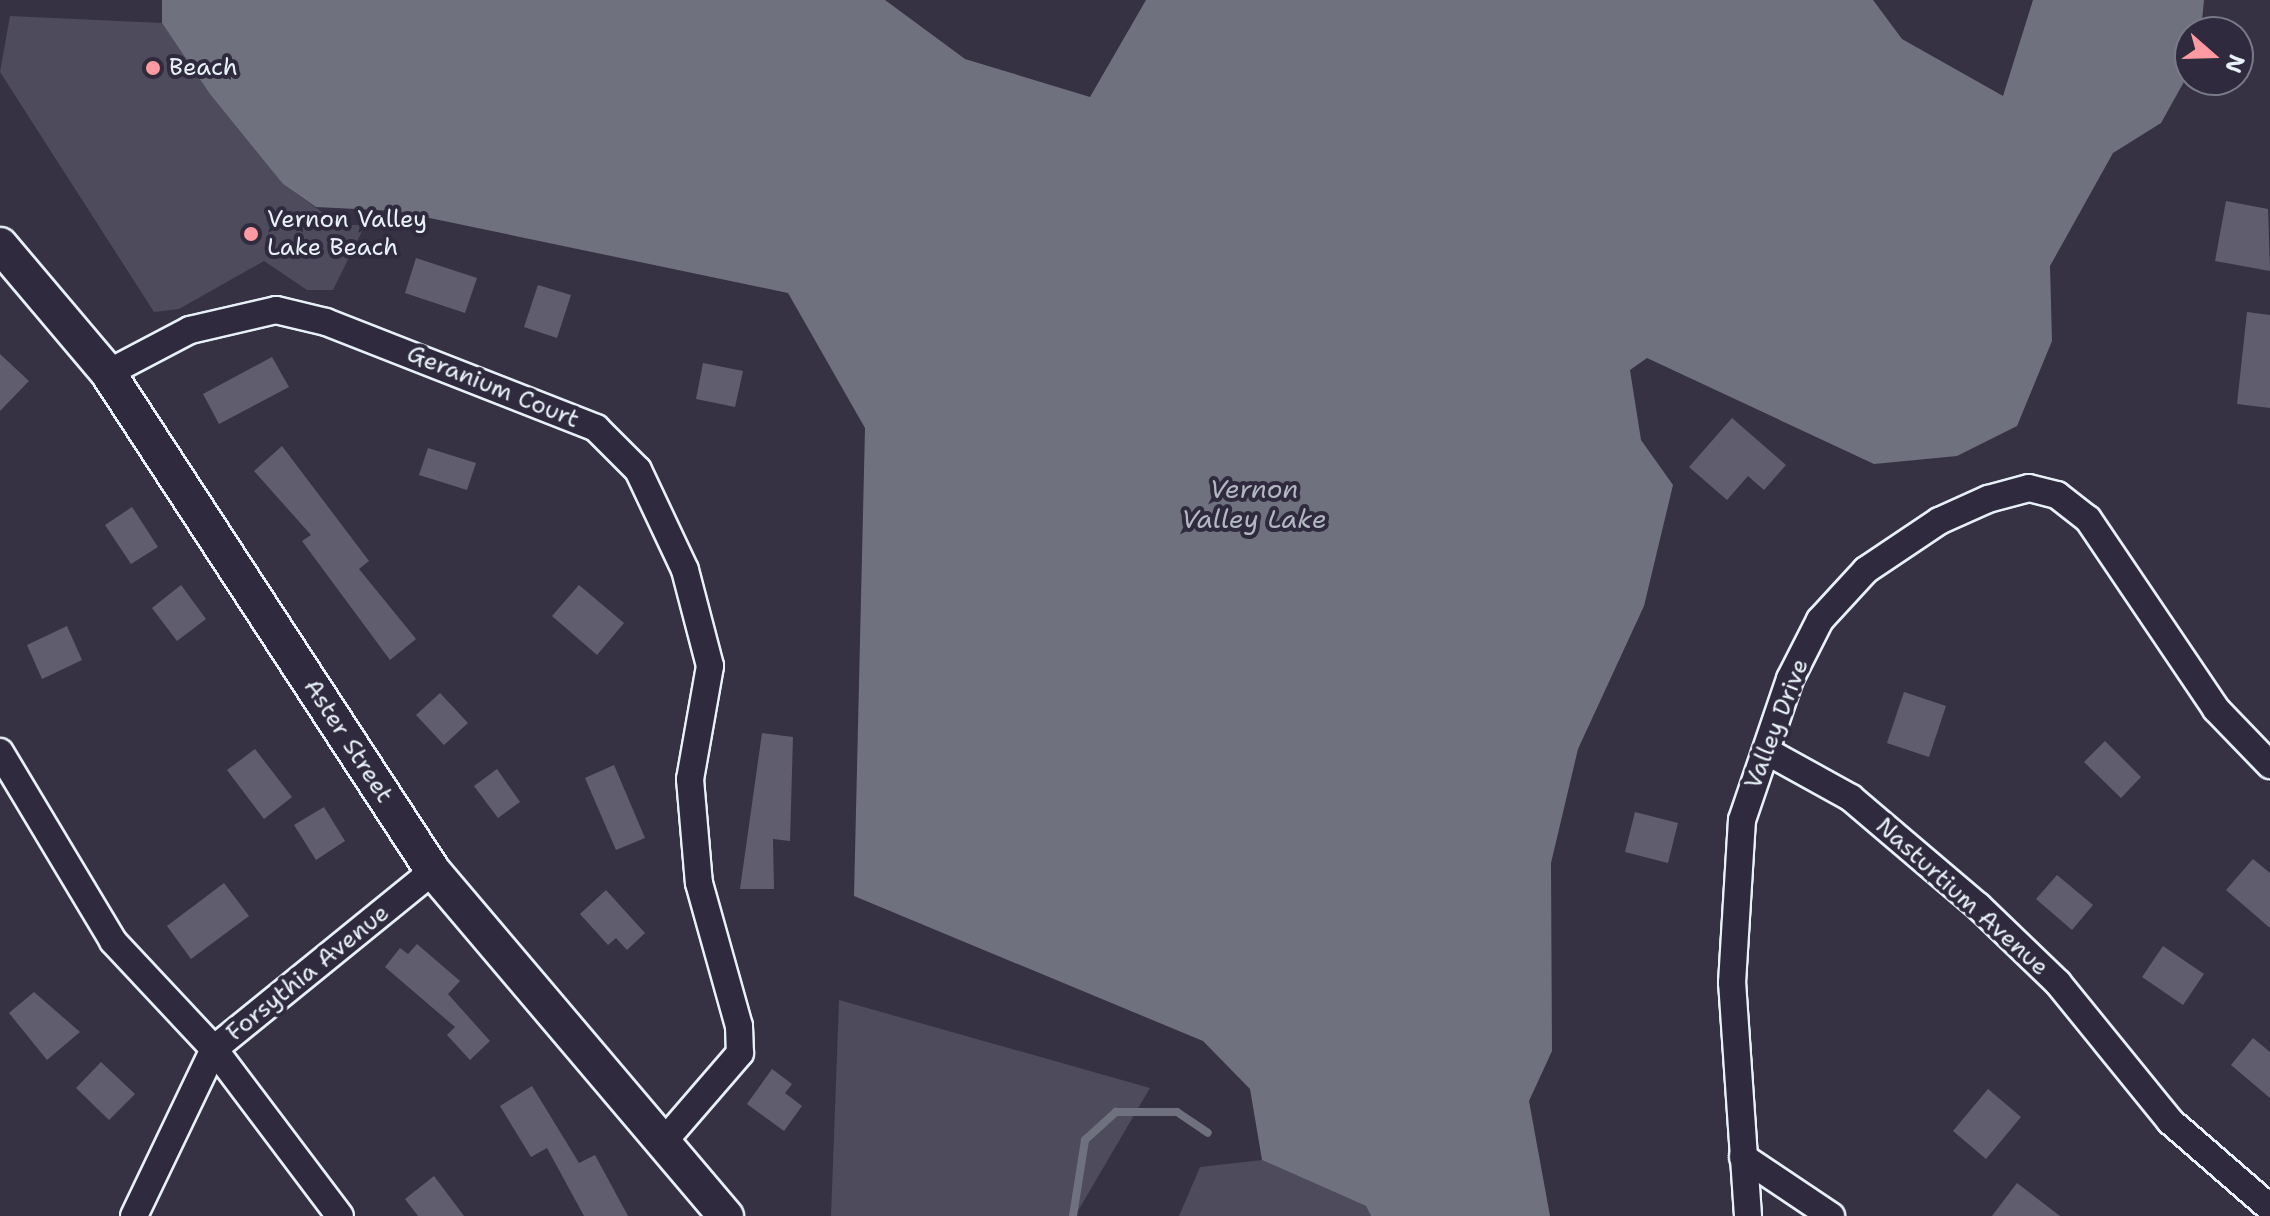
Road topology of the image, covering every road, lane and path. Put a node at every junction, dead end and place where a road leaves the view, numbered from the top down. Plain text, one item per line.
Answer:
1 (0, 245) edge
2 (108, 373) junction
3 (1766, 751) junction
4 (0, 752) edge
5 (2270, 765) edge
6 (433, 871) junction
7 (214, 1049) junction
8 (664, 1141) junction
9 (1743, 1157) junction
10 (2270, 1208) edge
11 (134, 1216) edge
12 (340, 1216) edge
13 (726, 1216) edge
14 (1748, 1216) edge
15 (1831, 1216) edge

1 - 2 street, Aster Street
2 - 6 street, Aster Street
2 - 8 street, Geranium Court
3 - 5 street, Valley Drive
3 - 9 street, Valley Drive
3 - 10 street, Nasturtium Avenue
4 - 7 street
6 - 7 street, Forsythia Avenue
6 - 8 street, Aster Street
7 - 11 street, Forsythia Avenue
7 - 12 street
8 - 13 street, Aster Street
9 - 14 street, Valley Drive
9 - 15 street

